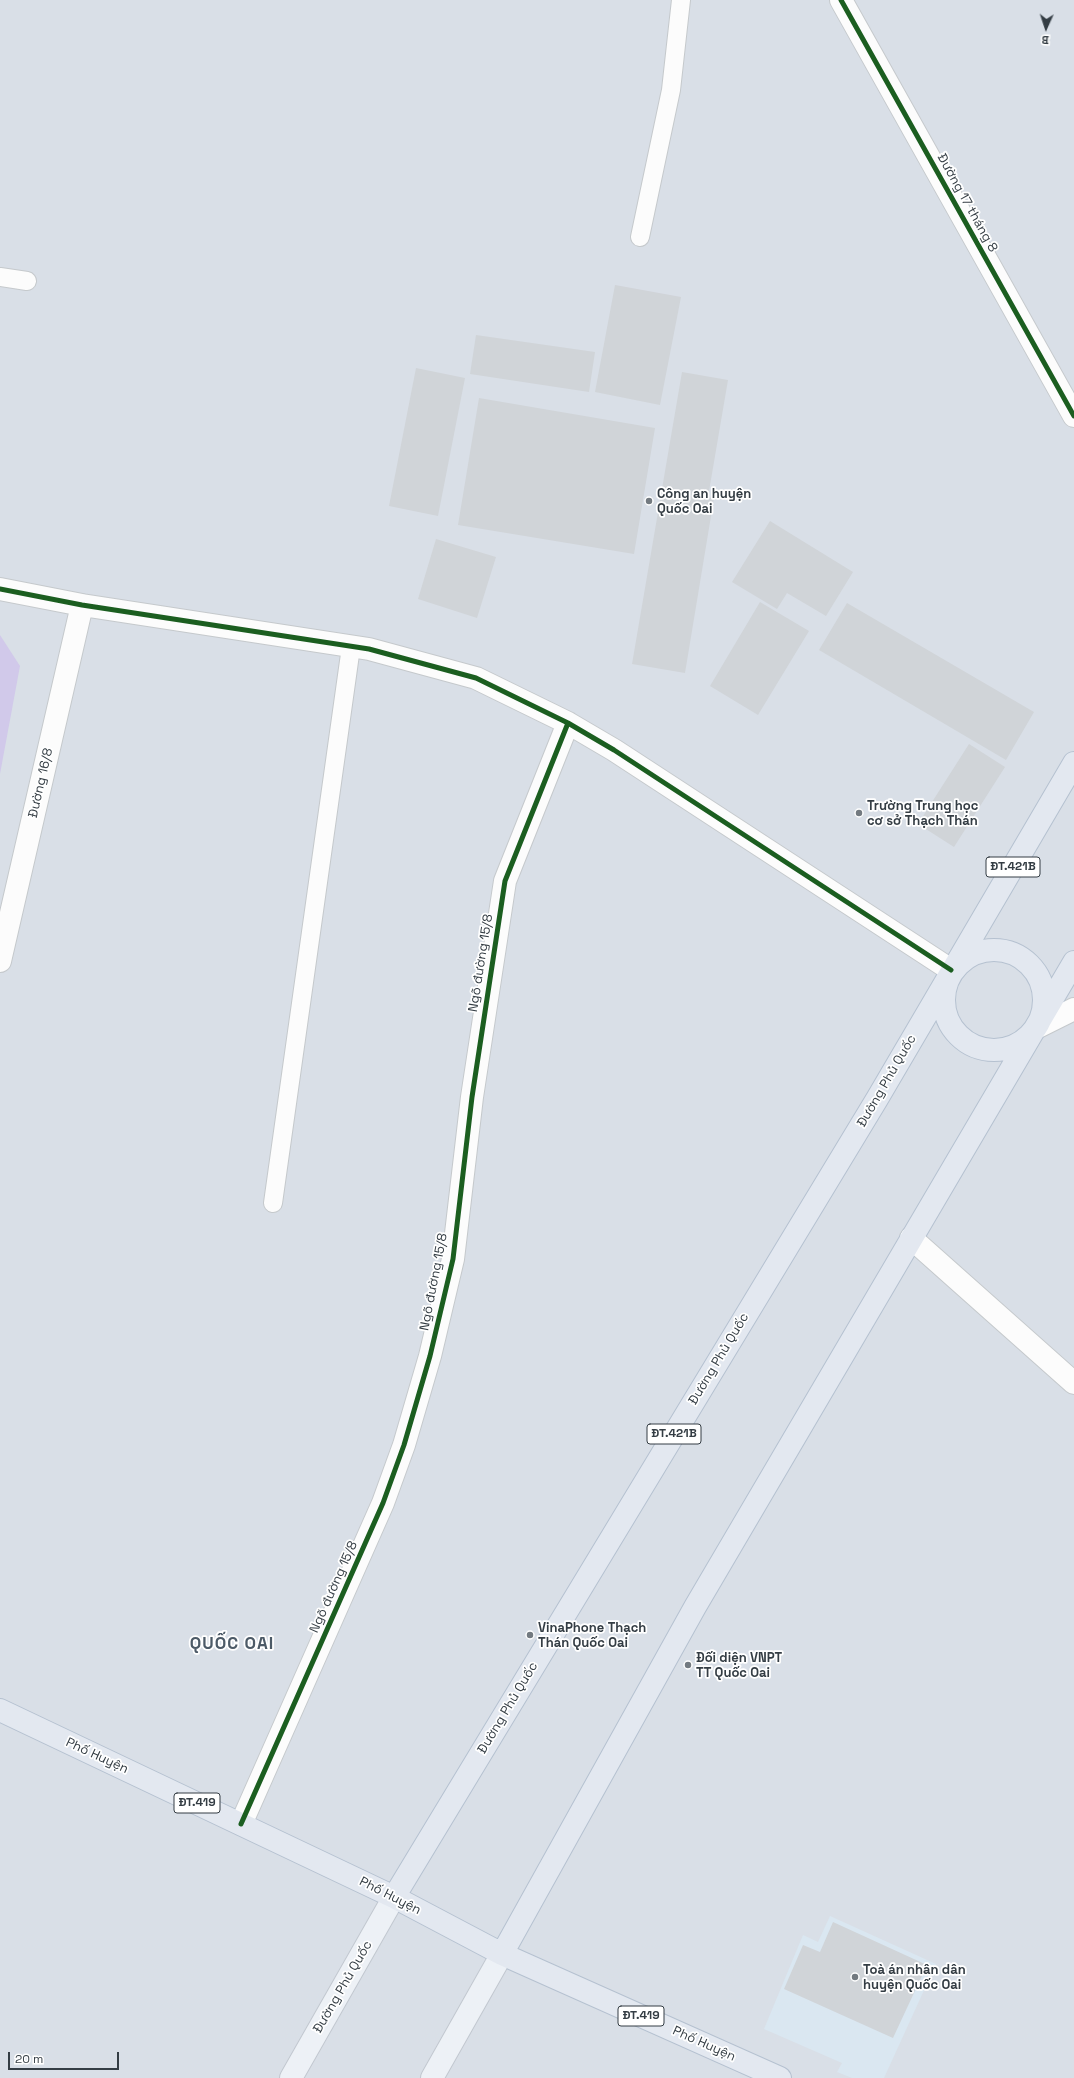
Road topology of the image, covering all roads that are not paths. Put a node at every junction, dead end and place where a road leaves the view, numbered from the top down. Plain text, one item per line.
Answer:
1 (681, 0) edge
2 (840, 0) edge
3 (640, 237) dead end
4 (0, 277) edge
5 (27, 281) dead end
6 (1074, 416) edge
7 (0, 589) edge
8 (82, 605) junction
9 (351, 647) junction
10 (568, 723) junction
11 (1074, 764) edge
12 (0, 961) edge
13 (1074, 962) edge
14 (951, 970) junction
15 (1074, 1008) edge
16 (1036, 1028) junction
17 (273, 1203) dead end
18 (911, 1238) junction
19 (1074, 1383) edge
20 (0, 1710) edge
21 (241, 1824) junction
22 (394, 1897) junction
23 (502, 1954) junction
24 (291, 2078) edge
25 (432, 2078) edge
26 (780, 2078) edge

1 - 3 lane
2 - 6 street, Đường 17 tháng 8
4 - 5 lane
7 - 8 street
8 - 9 street
8 - 12 street, Đường 16/8
9 - 10 street
9 - 17 lane
10 - 14 street
10 - 21 street, Ngõ đường 15/8
11 - 14 main road, Đường Phủ Quốc / ĐT.421B
13 - 16 main road, ĐT.421B
14 - 16 main road, ĐT.421B
14 - 16 main road, ĐT.421B
14 - 22 main road, Đường Phủ Quốc / ĐT.421B
15 - 16 street
16 - 18 main road, ĐT.421B
18 - 19 street
18 - 23 main road, ĐT.421B
20 - 21 main road, Phố Huyện / ĐT.419
21 - 22 main road, Phố Huyện / ĐT.419
22 - 23 main road, Phố Huyện / ĐT.419
22 - 24 main road, Đường Phủ Quốc
23 - 25 main road
23 - 26 main road, Phố Huyện / ĐT.419

